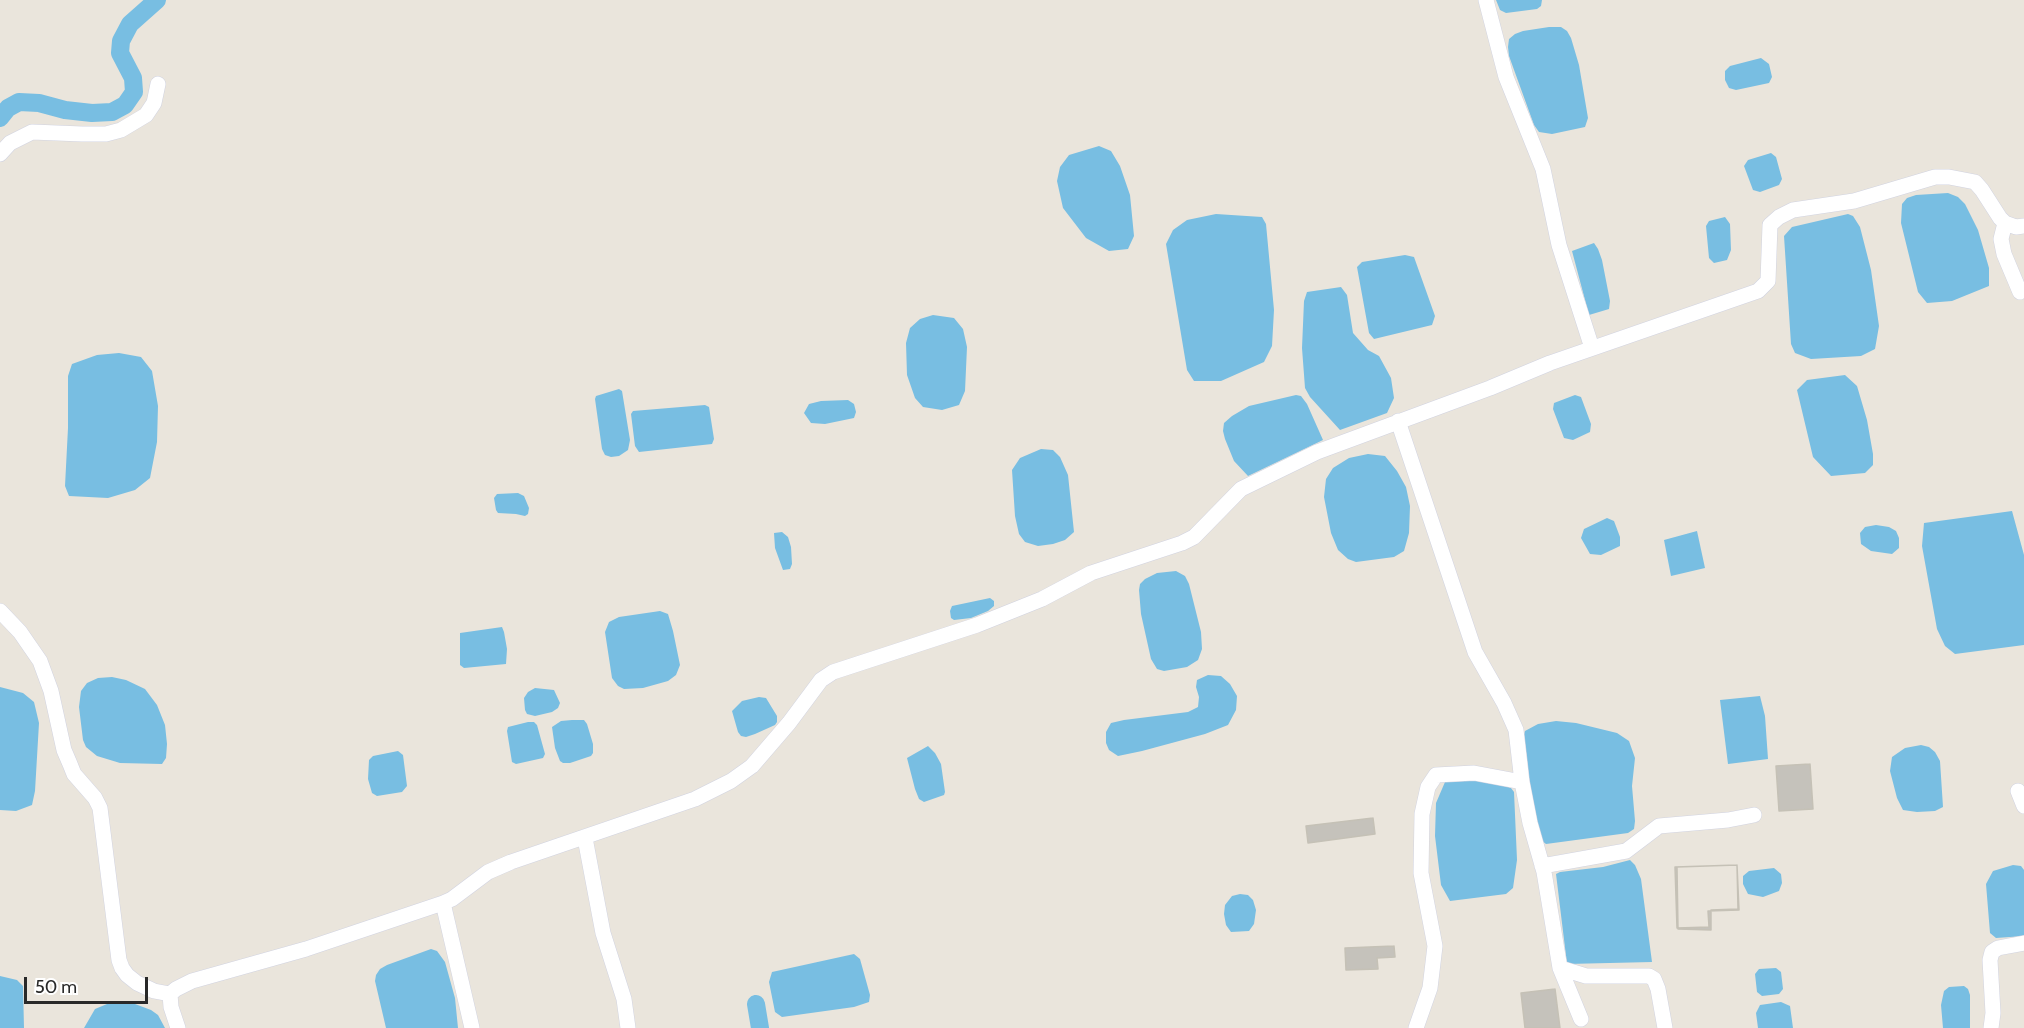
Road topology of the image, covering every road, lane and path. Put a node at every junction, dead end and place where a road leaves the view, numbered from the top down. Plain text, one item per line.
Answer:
1 (1486, 0) edge
2 (158, 84) dead end
3 (0, 154) edge
4 (2005, 223) junction
5 (2024, 226) edge
6 (2020, 292) dead end
7 (1592, 348) junction
8 (1398, 422) junction
9 (0, 611) edge
10 (1522, 782) junction
11 (2018, 791) dead end
12 (2024, 806) edge
13 (1754, 815) dead end
14 (585, 838) junction
15 (1542, 866) junction
16 (443, 903) junction
17 (2024, 943) edge
18 (1560, 968) junction
19 (170, 994) junction
20 (1581, 1020) dead end
21 (178, 1028) edge
22 (472, 1028) edge
23 (628, 1028) edge
24 (1416, 1028) edge
25 (1665, 1028) edge
26 (1991, 1028) edge

1 - 7 street
2 - 3 street
4 - 5 street
4 - 6 street
4 - 7 street
7 - 8 street
8 - 10 street
8 - 14 street
9 - 19 street
10 - 15 street
10 - 24 street
11 - 12 street
13 - 15 street
14 - 16 street
14 - 23 street
15 - 18 street
16 - 19 street
16 - 22 street
17 - 26 street
18 - 20 street
18 - 25 street
19 - 21 street

